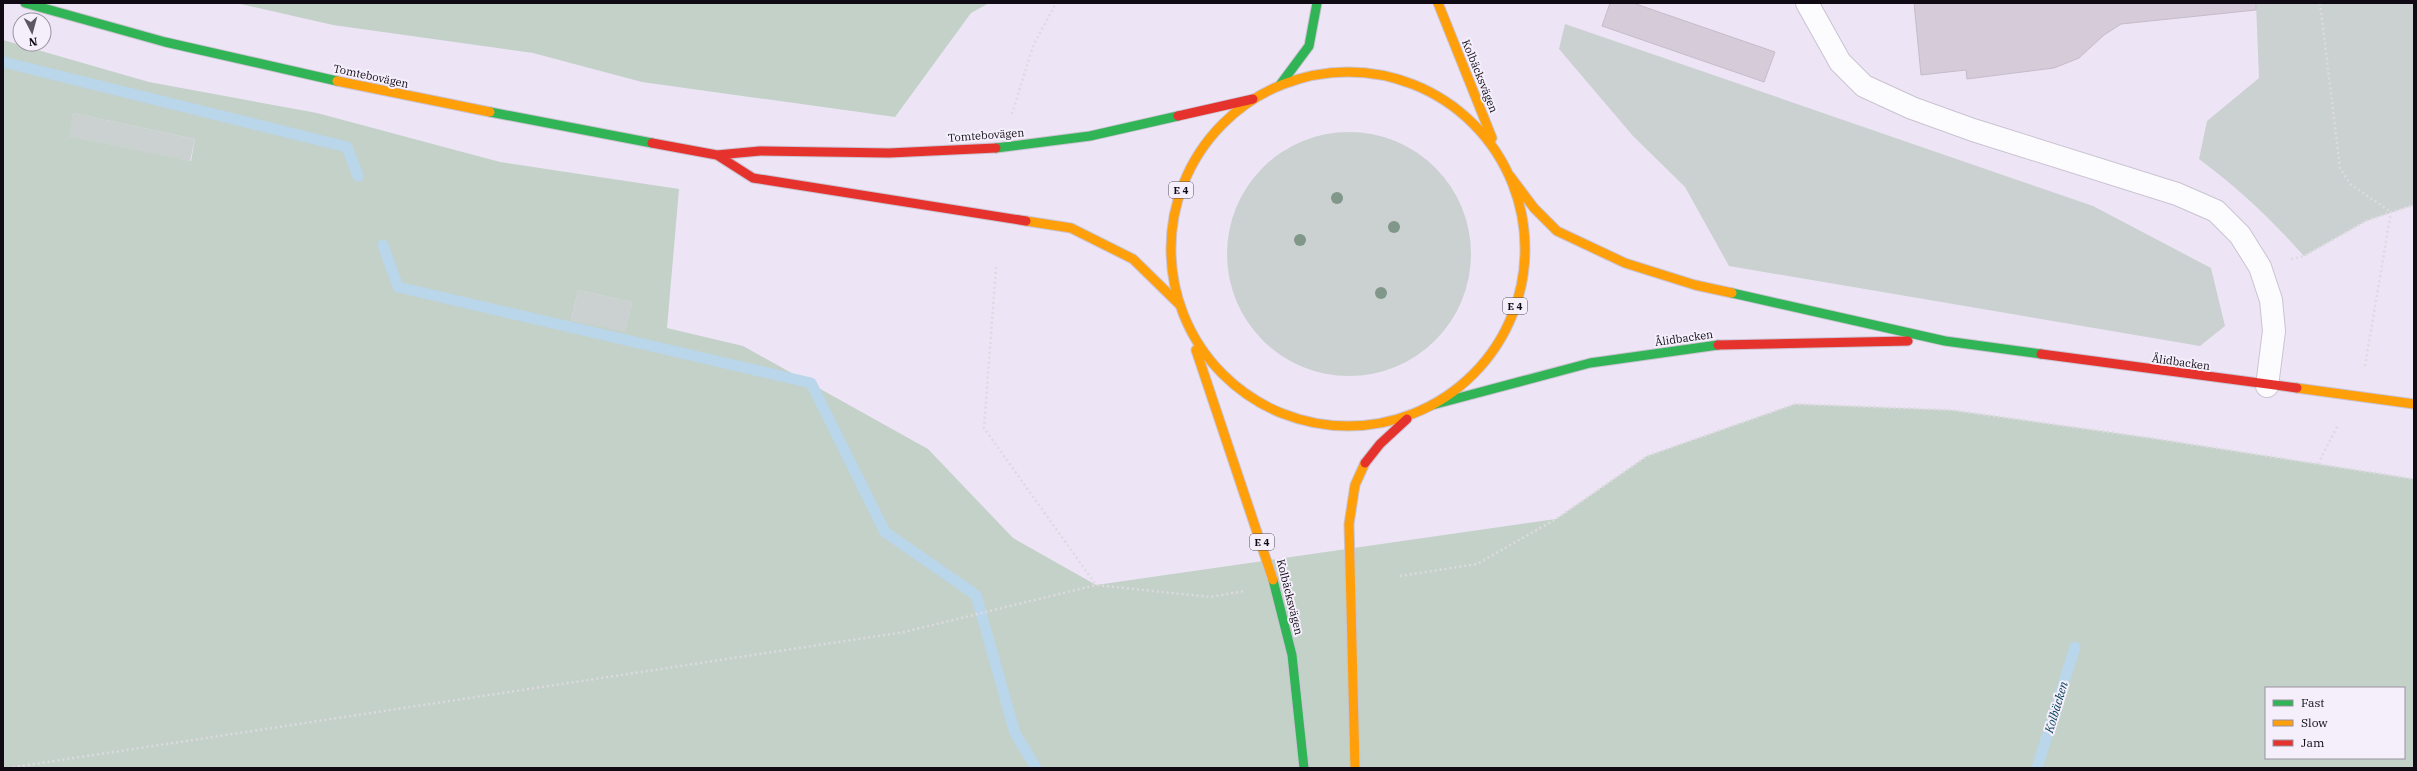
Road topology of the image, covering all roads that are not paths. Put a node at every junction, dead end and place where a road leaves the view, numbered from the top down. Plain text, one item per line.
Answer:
1 (25, 3) edge
2 (1318, 3) edge
3 (1438, 3) edge
4 (1807, 3) edge
5 (1280, 85) junction
6 (1253, 100) junction
7 (717, 155) junction
8 (1500, 158) junction
9 (1510, 176) junction
10 (1180, 305) junction
11 (1188, 325) junction
12 (1946, 341) junction
13 (2267, 386) junction
14 (2414, 404) edge
15 (1432, 405) junction
16 (1412, 414) junction
17 (1304, 768) edge
18 (1355, 768) edge

1 - 7 main road, Tomtebovägen
2 - 5 main road, E 4
3 - 8 main road, Kolbäcksvägen / E 4
4 - 13 lane
5 - 6 main road, E 4
5 - 8 main road, E 4
6 - 7 main road, Tomtebovägen
6 - 10 main road, E 4
7 - 10 main road, Tomtebovägen
8 - 9 main road, E 4
9 - 12 main road, Ålidbacken
9 - 15 main road, E 4
10 - 11 main road, E 4
11 - 16 main road, E 4
11 - 17 main road, Kolbäcksvägen / E 4
12 - 13 main road, Ålidbacken
12 - 15 main road, Ålidbacken
13 - 14 main road, Ålidbacken
15 - 16 main road, E 4
16 - 18 main road, E 4

